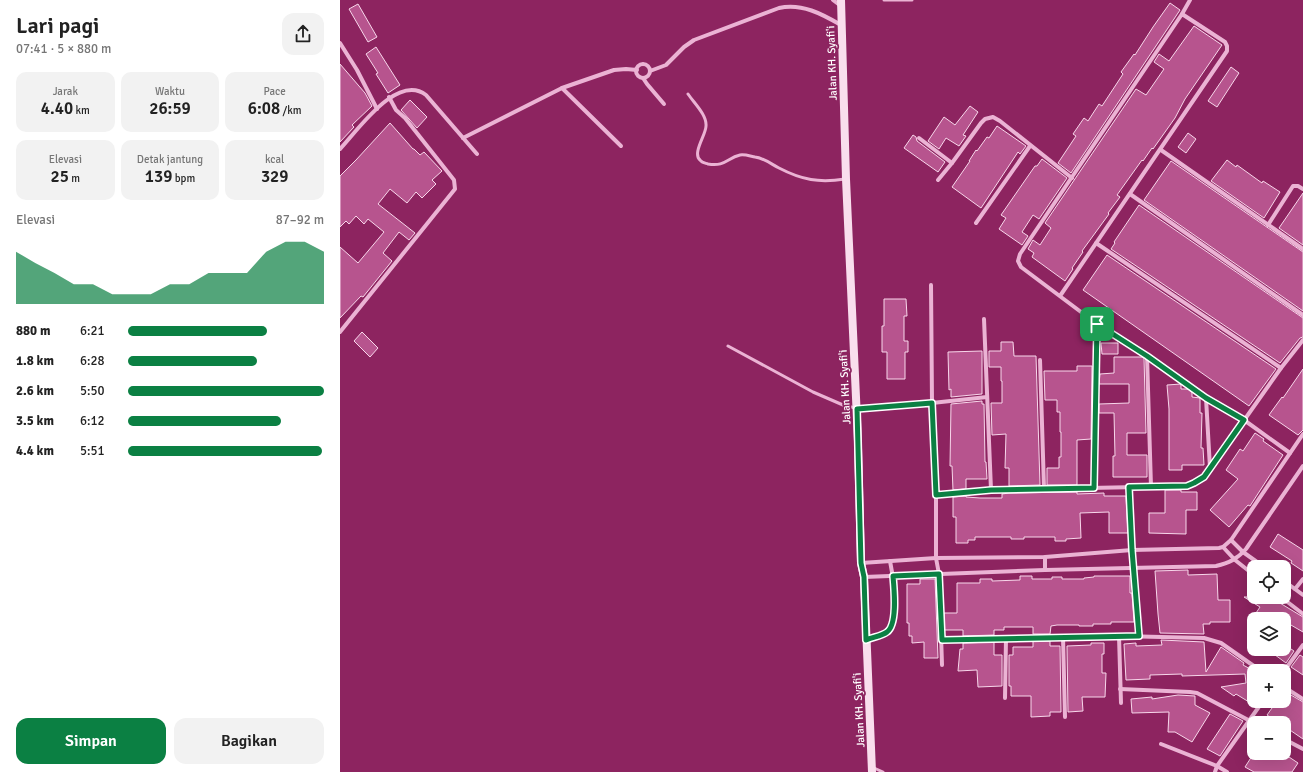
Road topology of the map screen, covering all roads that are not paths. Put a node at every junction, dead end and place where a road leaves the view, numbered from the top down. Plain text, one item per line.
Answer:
1 (833, 0) edge
2 (884, 0) edge
3 (912, 0) edge
4 (1189, 0) edge
5 (841, 3) edge
6 (1182, 14) junction
7 (841, 26) junction
8 (340, 43) edge
9 (637, 70) junction
10 (650, 71) junction
11 (643, 78) junction
12 (562, 88) junction
13 (688, 94) dead end
14 (389, 97) junction
15 (664, 104) dead end
16 (376, 109) junction
17 (463, 138) junction
18 (919, 138) dead end
19 (621, 146) dead end
20 (1030, 146) junction
21 (340, 149) edge
22 (1160, 150) junction
23 (477, 154) dead end
24 (952, 163) junction
25 (1072, 178) junction
26 (846, 179) junction
27 (938, 180) dead end
28 (1303, 189) edge
29 (1130, 194) junction
30 (976, 223) dead end
31 (1268, 225) junction
32 (1096, 243) junction
33 (1303, 249) edge
34 (931, 285) dead end
35 (1060, 296) junction
36 (1303, 315) edge
37 (984, 319) dead end
38 (1097, 324) junction
39 (340, 332) edge
40 (1303, 340) edge
41 (728, 346) dead end
42 (1147, 356) junction
43 (1040, 360) dead end
44 (1281, 368) junction
45 (987, 397) junction
46 (1206, 398) junction
47 (932, 403) junction
48 (857, 409) junction
49 (1244, 420) junction
50 (1303, 434) edge
51 (1290, 453) junction
52 (1303, 466) edge
53 (1210, 468) junction
54 (1129, 487) junction
55 (1151, 487) junction
56 (1044, 488) junction
57 (1094, 488) junction
58 (991, 490) junction
59 (936, 495) junction
60 (1231, 540) junction
61 (1223, 547) junction
62 (1132, 550) junction
63 (1243, 552) junction
64 (1045, 557) junction
65 (936, 558) junction
66 (1235, 560) junction
67 (1254, 560) edge
68 (890, 562) junction
69 (861, 563) junction
70 (1134, 568) junction
71 (1247, 569) edge
72 (1045, 570) junction
73 (939, 574) junction
74 (893, 576) junction
75 (864, 577) junction
76 (1303, 579) edge
77 (1291, 586) edge
78 (1295, 589) junction
79 (1303, 595) edge
80 (1290, 604) edge
81 (1303, 614) edge
82 (1119, 636) junction
83 (1139, 636) junction
84 (1063, 637) junction
85 (1006, 638) junction
86 (866, 640) junction
87 (942, 640) junction
88 (1303, 645) edge
89 (1251, 664) edge
90 (1289, 664) edge
91 (942, 665) dead end
92 (1120, 689) junction
93 (1291, 691) edge
94 (1005, 698) dead end
95 (1303, 699) edge
96 (1121, 703) dead end
97 (1065, 717) dead end
98 (1247, 720) edge
99 (1247, 724) edge
100 (1291, 743) edge
101 (1161, 744) dead end
102 (1303, 749) edge
103 (1217, 766) junction
104 (872, 769) edge
105 (883, 772) edge
106 (1215, 772) edge
107 (1227, 772) edge

1 - 5 street
2 - 3 lane
4 - 6 street
5 - 7 main road, Jalan KH. Syafi'i
6 - 22 street
6 - 25 street
7 - 10 street
7 - 26 main road, Jalan KH. Syafi'i
8 - 16 street
9 - 10 street
9 - 11 street
9 - 12 street
10 - 11 street
11 - 15 street
12 - 17 street
12 - 19 street
13 - 26 lane
14 - 16 street
14 - 17 street
14 - 39 street
16 - 21 street
17 - 23 street
18 - 24 street
20 - 24 street
20 - 25 street
20 - 30 street
22 - 29 street
22 - 31 street
24 - 27 street
25 - 35 street
26 - 48 main road, Jalan KH. Syafi'i
28 - 31 street
29 - 32 street
29 - 36 street
31 - 33 street
32 - 35 street
32 - 44 street
34 - 47 street
35 - 38 street
37 - 45 street
38 - 42 street
38 - 57 street
40 - 44 street
41 - 48 lane
42 - 46 street
42 - 55 street
43 - 56 street
44 - 49 street
45 - 47 street
45 - 58 street
46 - 49 street
46 - 53 street
47 - 48 street
47 - 59 street
48 - 69 main road, Jalan KH. Syafi'i
49 - 51 street
49 - 53 street
50 - 51 street
51 - 60 street
52 - 63 street
53 - 55 street
54 - 55 street
54 - 57 street
54 - 62 street
56 - 57 street
56 - 58 street
58 - 59 street
59 - 65 street
60 - 61 street
60 - 63 street
61 - 62 street
61 - 66 street
62 - 64 street
62 - 70 street
63 - 66 street
63 - 67 street
64 - 65 street
64 - 72 street
65 - 68 street
65 - 73 street
66 - 70 street
66 - 71 street
68 - 69 street
68 - 74 street
69 - 75 main road, Jalan KH. Syafi'i
70 - 72 street
70 - 83 street
72 - 73 street
73 - 74 street
73 - 87 street
74 - 75 street
74 - 86 street
75 - 86 main road, Jalan KH. Syafi'i
76 - 78 street
77 - 78 street
78 - 79 street
80 - 81 street
82 - 83 street
82 - 84 street
82 - 92 street
83 - 89 street
84 - 85 street
84 - 97 street
85 - 87 street
85 - 94 street
86 - 104 main road, Jalan KH. Syafi'i
87 - 91 street
88 - 90 street
92 - 96 street
92 - 98 street
93 - 95 street
99 - 103 street
100 - 102 street
101 - 103 street
103 - 106 street
103 - 107 street
104 - 105 lane

